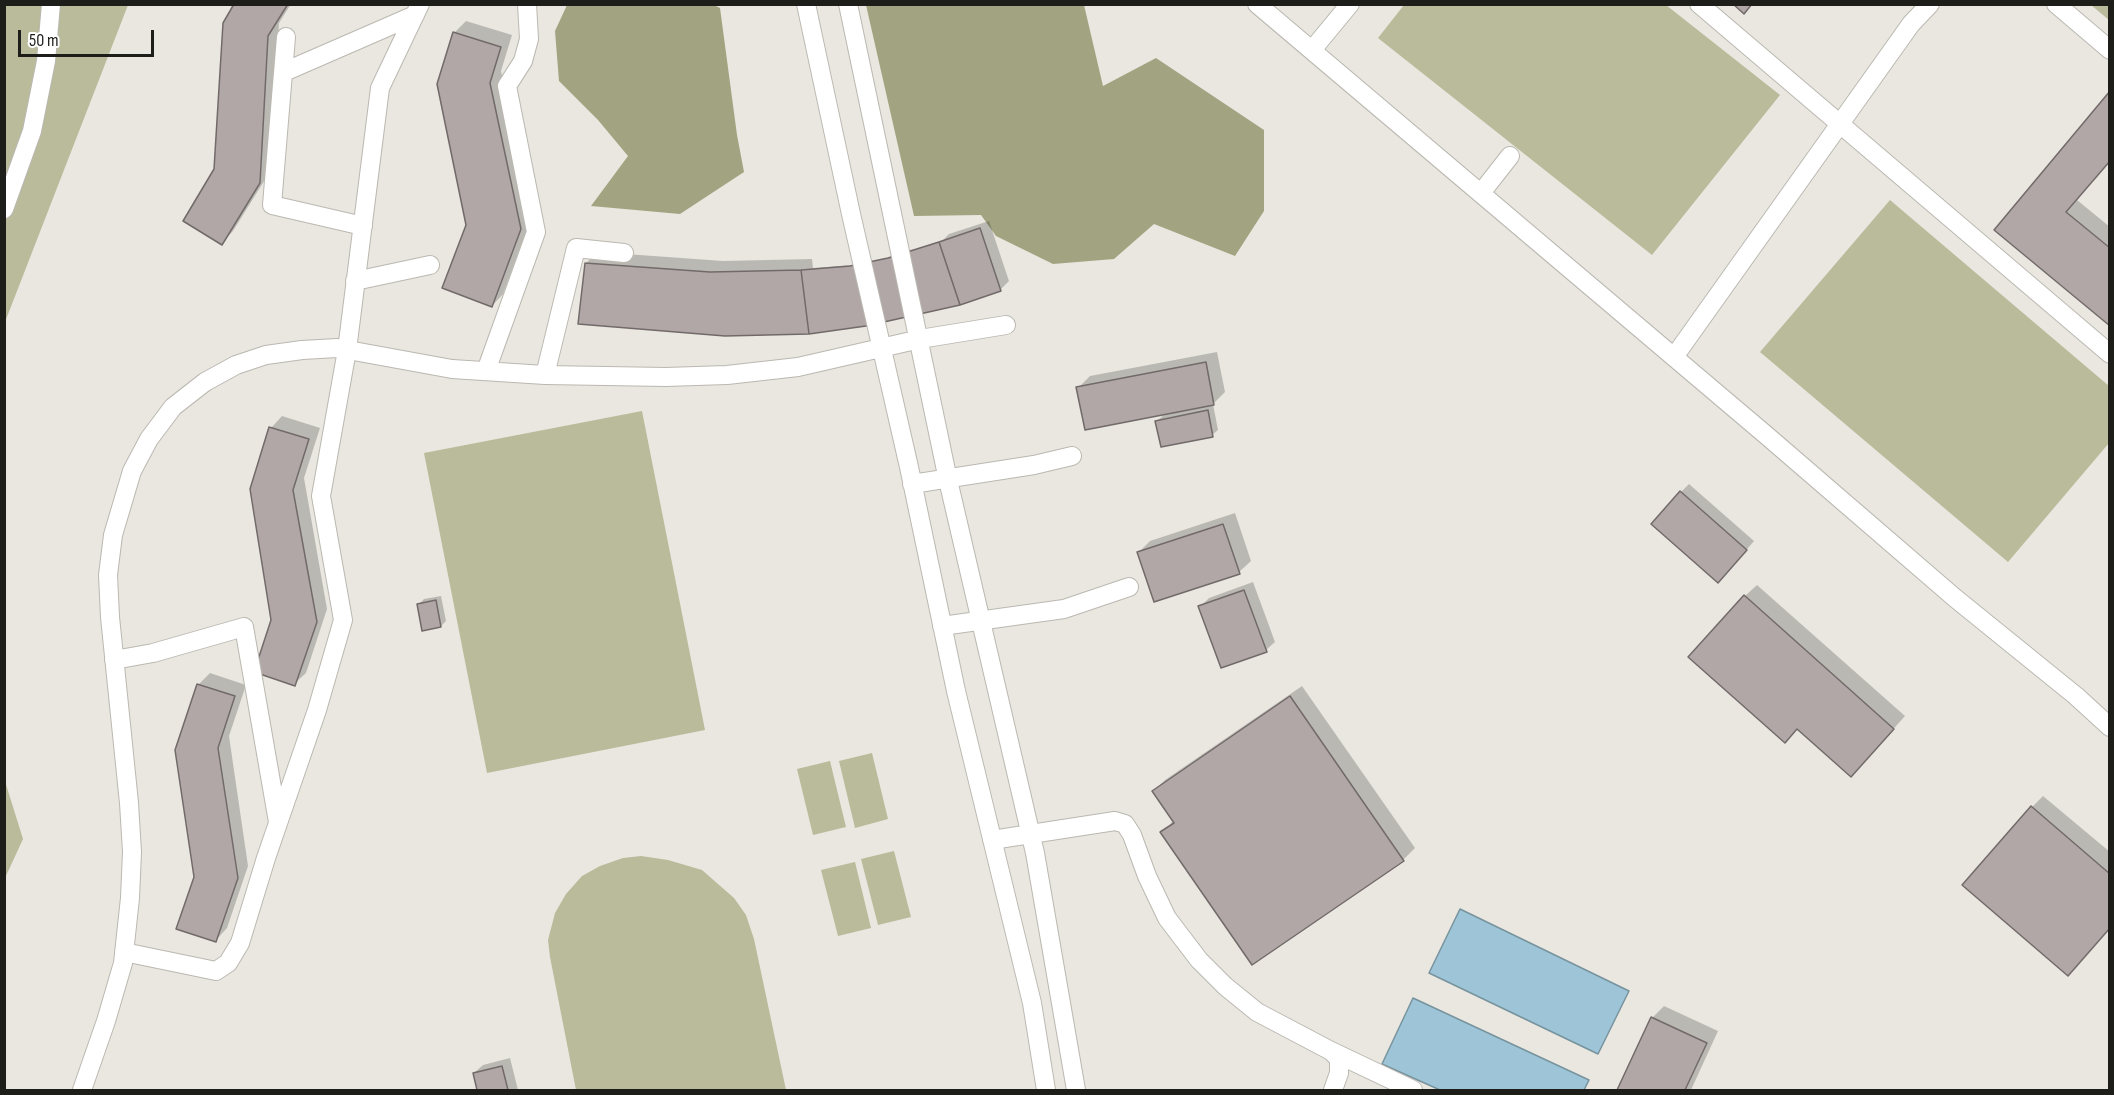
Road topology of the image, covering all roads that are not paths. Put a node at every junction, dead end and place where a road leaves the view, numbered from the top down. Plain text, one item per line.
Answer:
1 (51, 4) edge
2 (527, 4) edge
3 (807, 4) edge
4 (848, 4) edge
5 (1257, 4) edge
6 (1350, 4) edge
7 (1699, 4) edge
8 (1930, 4) edge
9 (2056, 4) edge
10 (417, 10) edge
11 (286, 38) dead end
12 (1312, 50) junction
13 (2109, 50) edge
14 (284, 72) junction
15 (1839, 124) junction
16 (1510, 156) dead end
17 (1481, 194) junction
18 (4, 209) edge
19 (363, 226) junction
20 (624, 253) dead end
21 (430, 265) dead end
22 (356, 281) junction
23 (1006, 325) dead end
24 (920, 339) junction
25 (882, 348) junction
26 (346, 350) junction
27 (2109, 354) edge
28 (1674, 357) junction
29 (486, 371) junction
30 (545, 375) junction
31 (1072, 456) dead end
32 (948, 480) junction
33 (912, 484) junction
34 (1129, 587) dead end
35 (981, 621) junction
36 (942, 626) junction
37 (114, 660) junction
38 (2109, 727) edge
39 (278, 823) junction
40 (1031, 834) junction
41 (992, 840) junction
42 (124, 952) junction
43 (1331, 1051) junction
44 (82, 1090) edge
45 (1046, 1090) edge
46 (1076, 1090) edge
47 (1333, 1090) edge
48 (1413, 1090) edge

1 - 18 street
2 - 29 street
3 - 25 street
4 - 24 street
5 - 12 street
6 - 12 street
7 - 15 street
8 - 15 street
9 - 13 street
10 - 14 street
10 - 19 street
11 - 14 street
12 - 17 street
14 - 19 street
15 - 27 street
15 - 28 street
16 - 17 street
17 - 28 street
19 - 22 street
20 - 30 street
21 - 22 street
22 - 26 street
23 - 24 street
24 - 25 street
24 - 32 street
25 - 30 street
25 - 33 street
26 - 29 street
26 - 37 street
26 - 39 street
28 - 38 street
29 - 30 street
31 - 32 street
32 - 33 street
32 - 35 street
33 - 36 street
34 - 35 street
35 - 36 street
35 - 40 street
36 - 41 street
37 - 39 street
37 - 42 street
39 - 42 street
40 - 41 street
40 - 43 street
40 - 46 street
41 - 45 street
42 - 44 street
43 - 47 street
43 - 48 street

